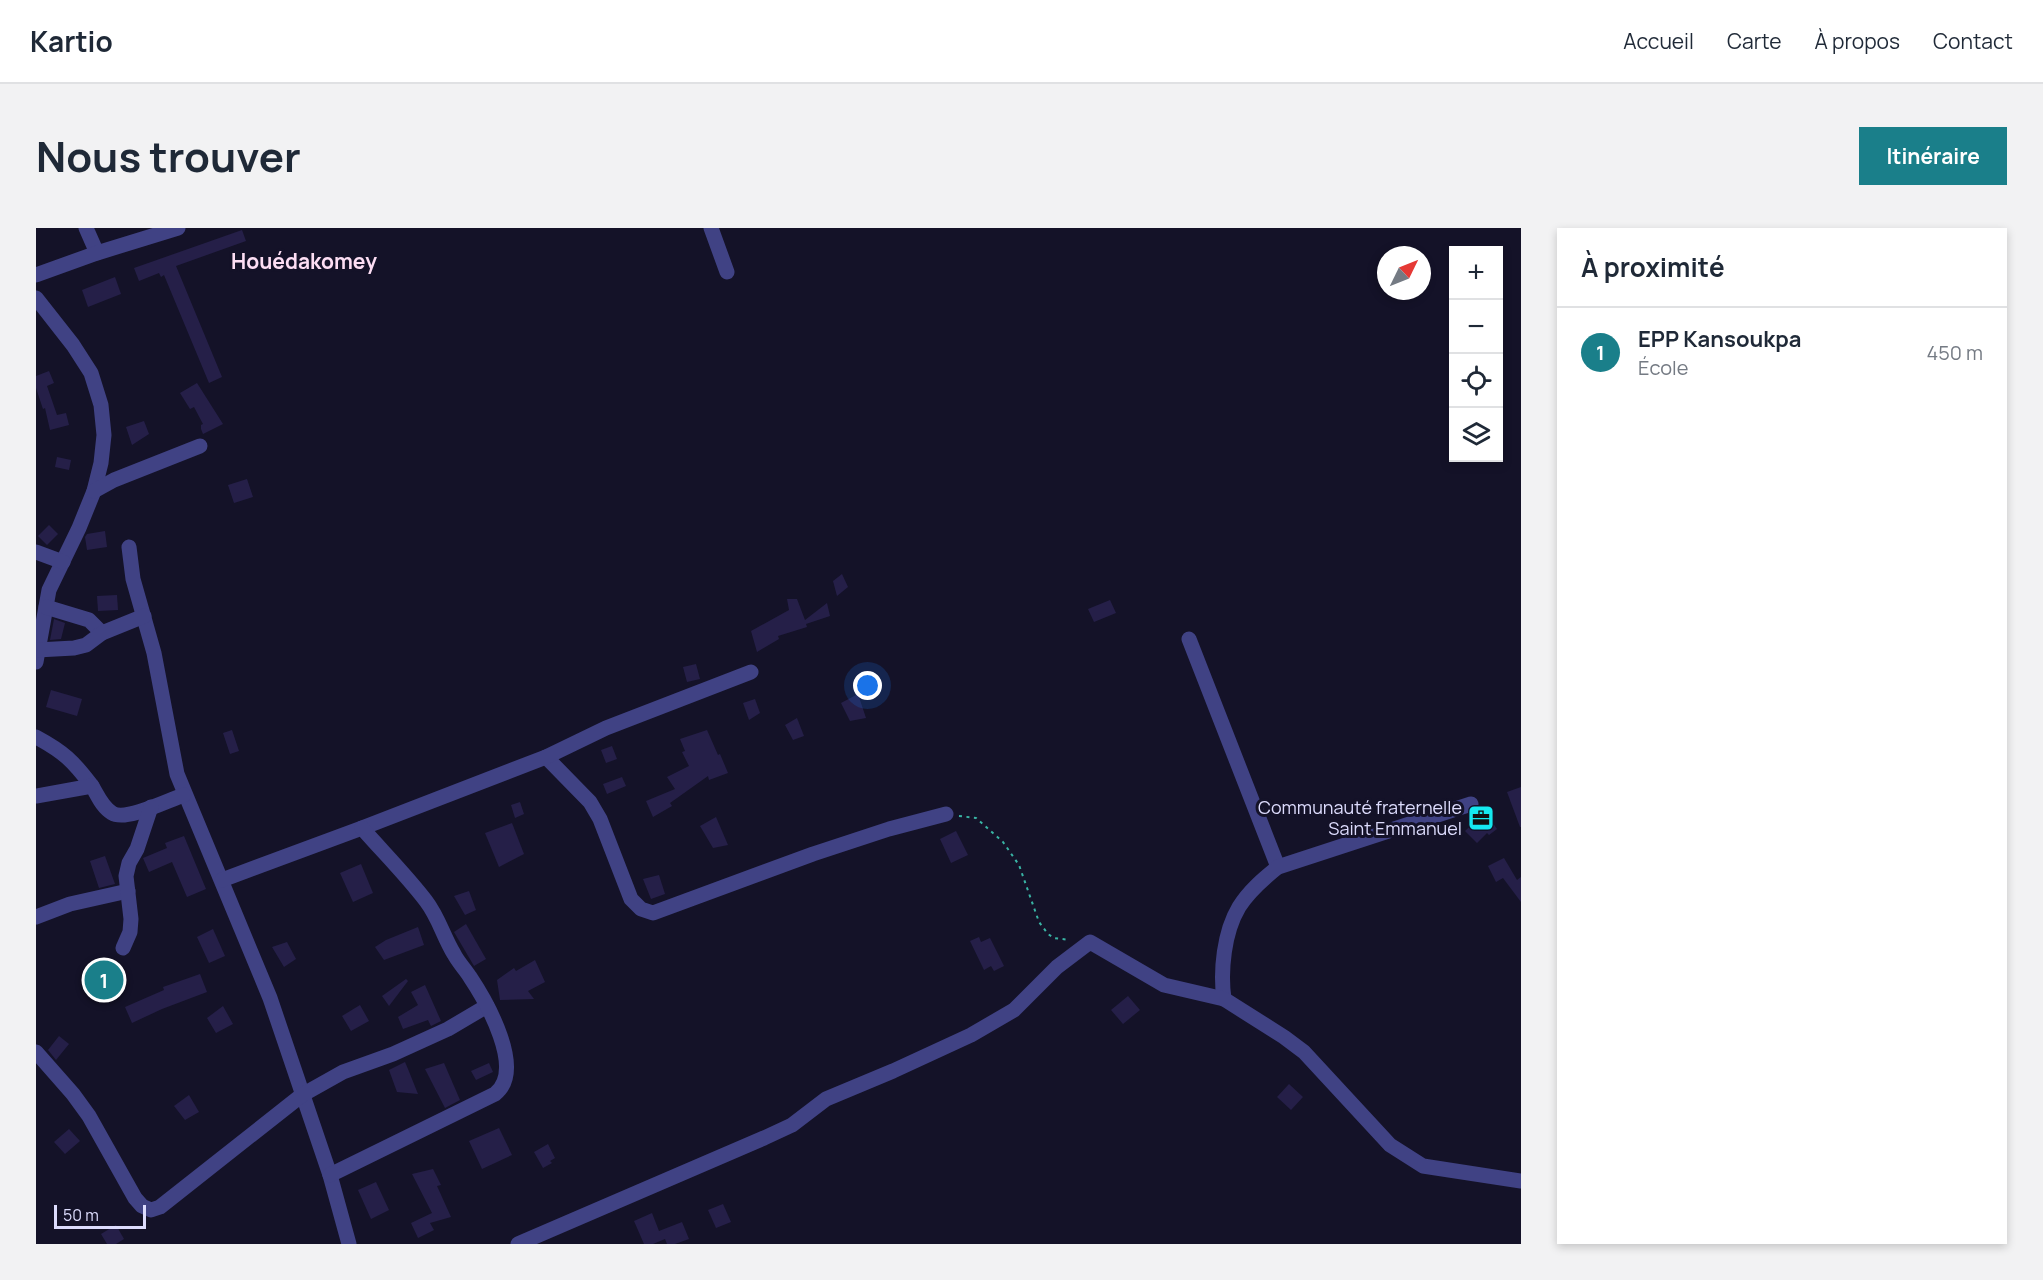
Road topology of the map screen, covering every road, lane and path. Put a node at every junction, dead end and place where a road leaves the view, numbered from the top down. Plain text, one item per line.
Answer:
1 (86, 228) edge
2 (178, 228) edge
3 (711, 228) edge
4 (143, 233) edge
5 (98, 253) junction
6 (727, 272) dead end
7 (36, 276) edge
8 (39, 306) edge
9 (200, 446) dead end
10 (94, 491) junction
11 (129, 547) dead end
12 (36, 552) edge
13 (63, 562) junction
14 (42, 588) edge
15 (46, 607) junction
16 (144, 616) junction
17 (102, 633) junction
18 (1190, 639) dead end
19 (37, 656) edge
20 (751, 672) dead end
21 (36, 737) edge
22 (546, 756) junction
23 (92, 786) junction
24 (184, 795) junction
25 (36, 796) edge
26 (1472, 804) dead end
27 (151, 807) junction
28 (946, 814) joint
29 (362, 828) junction
30 (1278, 867) junction
31 (222, 880) junction
32 (128, 891) junction
33 (36, 917) edge
34 (1090, 942) junction
35 (123, 948) dead end
36 (1224, 999) junction
37 (487, 1006) junction
38 (36, 1052) edge
39 (302, 1095) junction
40 (330, 1175) junction
41 (1521, 1181) edge
42 (349, 1244) edge
43 (518, 1244) edge

1 - 5 street
2 - 4 street
3 - 6 street
4 - 5 street
5 - 7 street
8 - 10 street
9 - 10 street
10 - 13 street
11 - 16 street
12 - 13 street
13 - 14 street
14 - 15 street
15 - 17 street
15 - 19 street
16 - 17 street
16 - 24 street
17 - 19 street
18 - 30 street
20 - 22 street
21 - 23 street
22 - 28 street
22 - 29 street
23 - 25 street
23 - 27 street
24 - 27 street
24 - 31 street
26 - 30 street
27 - 32 street
28 - 34 path
29 - 31 street
29 - 37 street
30 - 36 street
31 - 39 street
32 - 33 street
32 - 35 street
34 - 36 street
34 - 43 street
36 - 41 street
37 - 39 street
37 - 40 street
38 - 39 street
39 - 40 street
40 - 42 street

